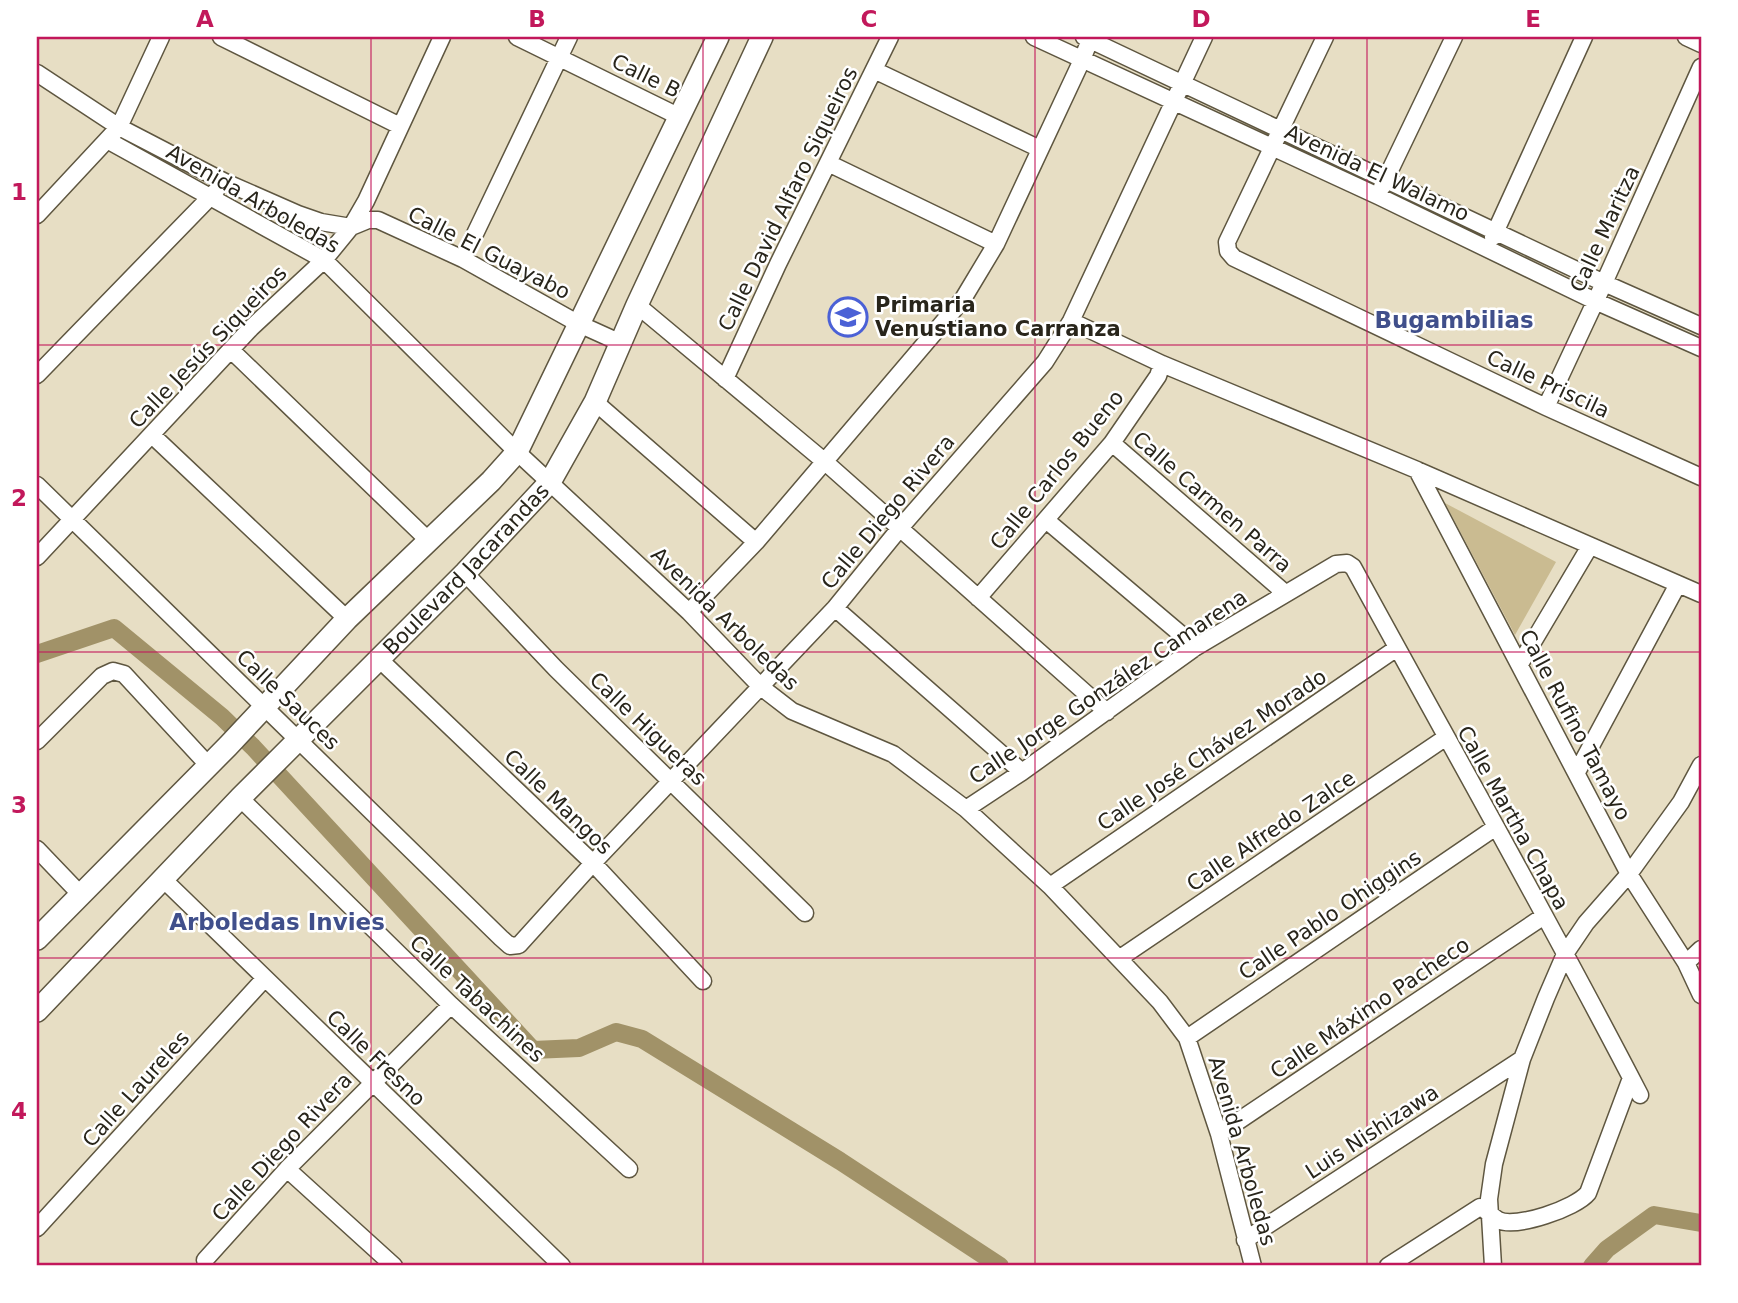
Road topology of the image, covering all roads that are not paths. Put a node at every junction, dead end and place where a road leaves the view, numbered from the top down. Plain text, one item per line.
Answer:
1 (161, 37) edge
2 (221, 37) edge
3 (442, 37) edge
4 (517, 37) edge
5 (569, 37) edge
6 (718, 37) edge
7 (762, 37) edge
8 (890, 37) edge
9 (1034, 37) edge
10 (1204, 37) edge
11 (1325, 37) edge
12 (1454, 37) edge
13 (1584, 37) edge
14 (1686, 37) edge
15 (1088, 38) edge
16 (1701, 44) edge
17 (559, 57) junction
18 (1082, 60) junction
19 (1701, 67) edge
20 (874, 70) junction
21 (37, 73) edge
22 (1182, 82) junction
23 (1173, 102) junction
24 (680, 117) junction
25 (400, 126) junction
26 (119, 127) junction
27 (1280, 129) junction
28 (107, 140) junction
29 (1271, 147) junction
30 (1040, 149) junction
31 (828, 163) junction
32 (1387, 179) junction
33 (225, 182) junction
34 (1378, 196) junction
35 (210, 197) junction
36 (37, 215) edge
37 (351, 227) junction
38 (1496, 230) junction
39 (996, 244) junction
40 (1487, 249) junction
41 (463, 259) junction
42 (324, 260) junction
43 (1604, 283) junction
44 (1595, 301) junction
45 (637, 305) junction
46 (1071, 321) junction
47 (579, 324) junction
48 (1701, 326) edge
49 (621, 343) junction
50 (1701, 348) edge
51 (231, 350) junction
52 (1162, 363) junction
53 (37, 375) edge
54 (725, 379) junction
55 (596, 402) junction
56 (1546, 407) junction
57 (152, 435) junction
58 (1112, 443) junction
59 (517, 452) junction
60 (824, 461) junction
61 (1417, 470) junction
62 (1701, 477) edge
63 (550, 482) junction
64 (37, 485) edge
65 (73, 520) junction
66 (1046, 520) junction
67 (900, 528) junction
68 (428, 540) junction
69 (756, 542) junction
70 (1590, 546) junction
71 (37, 557) edge
72 (1347, 563) joint
73 (465, 573) junction
74 (1678, 584) junction
75 (1285, 593) junction
76 (1701, 594) edge
77 (978, 598) junction
78 (835, 607) junction
79 (689, 612) junction
80 (347, 619) junction
81 (1196, 648) junction
82 (1397, 648) junction
83 (378, 659) junction
84 (1520, 664) junction
85 (761, 687) junction
86 (265, 707) junction
87 (1107, 712) junction
88 (1445, 738) junction
89 (299, 740) junction
90 (37, 741) edge
91 (1701, 765) edge
92 (209, 766) junction
93 (1022, 772) junction
94 (1577, 772) junction
95 (672, 781) junction
96 (240, 798) junction
97 (966, 809) junction
98 (1496, 827) junction
99 (37, 849) edge
100 (593, 863) junction
101 (1629, 874) junction
102 (163, 878) junction
103 (1050, 886) junction
104 (82, 896) junction
105 (804, 913) dead end
106 (1544, 916) junction
107 (37, 939) edge
108 (510, 946) joint
109 (1701, 949) edge
110 (1565, 954) junction
111 (1120, 958) junction
112 (1686, 963) junction
113 (265, 978) junction
114 (703, 981) dead end
115 (1701, 995) edge
116 (451, 1005) junction
117 (37, 1011) edge
118 (1187, 1038) junction
119 (1522, 1059) junction
120 (1631, 1078) junction
121 (372, 1082) junction
122 (1640, 1096) dead end
123 (1219, 1134) junction
124 (287, 1169) junction
125 (629, 1169) dead end
126 (1490, 1212) junction
127 (37, 1228) edge
128 (1245, 1240) junction
129 (205, 1260) dead end
130 (394, 1266) edge
131 (562, 1266) edge
132 (1253, 1266) edge
133 (1388, 1266) edge
134 (1493, 1266) edge

1 - 26 street
2 - 25 street
3 - 25 street, Calle Jesús Siqueiros
4 - 17 street, Calle B
5 - 17 street
6 - 24 main road, Boulevard Jacarandas
7 - 45 main road, Boulevard Jacarandas
8 - 20 street, Calle David Alfaro Siqueiros
9 - 18 street, Avenida El Walamo
10 - 22 street, Calle Diego Rivera
11 - 27 street
12 - 32 street
13 - 38 street
14 - 16 street
15 - 18 street
15 - 22 street, Avenida El Walamo
17 - 24 street, Calle B
17 - 41 street
18 - 23 street, Avenida El Walamo
18 - 30 street
19 - 43 street, Calle Maritza
20 - 30 street
20 - 31 street, Calle David Alfaro Siqueiros
21 - 26 street, Calle El Guayabo
22 - 23 street, Calle Diego Rivera
22 - 27 street, Avenida El Walamo
23 - 29 street, Avenida El Walamo
23 - 46 street, Calle Diego Rivera
24 - 47 main road, Boulevard Jacarandas
25 - 37 street, Calle Jesús Siqueiros
26 - 28 street
26 - 33 street, Calle El Guayabo
27 - 29 street
27 - 32 street, Avenida El Walamo
28 - 35 street, Avenida Arboledas
28 - 36 street
29 - 34 street, Avenida El Walamo
29 - 56 street, Calle Priscila
30 - 39 street
31 - 39 street
31 - 54 street, Calle David Alfaro Siqueiros
32 - 34 street
32 - 38 street, Avenida El Walamo
33 - 35 street
33 - 37 street, Calle El Guayabo
34 - 40 street, Avenida El Walamo
35 - 42 street, Avenida Arboledas
35 - 53 street
37 - 41 street, Calle El Guayabo
37 - 42 street, Calle Jesús Siqueiros
38 - 40 street
38 - 43 street, Avenida El Walamo
39 - 60 street
40 - 44 street, Avenida El Walamo
41 - 47 street, Calle El Guayabo
42 - 51 street, Calle Jesús Siqueiros
42 - 59 street, Avenida Arboledas
43 - 44 street, Calle Maritza
43 - 48 street, Avenida El Walamo
44 - 50 street, Avenida El Walamo
44 - 56 street, Calle Maritza
45 - 49 main road, Boulevard Jacarandas
45 - 54 street
46 - 52 street
46 - 67 street, Calle Diego Rivera
47 - 49 street, Calle El Guayabo
47 - 59 main road, Boulevard Jacarandas
49 - 55 main road, Boulevard Jacarandas
51 - 57 street, Calle Jesús Siqueiros
51 - 68 street
52 - 58 street, Calle Carlos Bueno
52 - 61 street
54 - 60 street
55 - 63 main road, Boulevard Jacarandas
55 - 69 street
56 - 62 street, Calle Priscila
57 - 65 street, Calle Jesús Siqueiros
57 - 80 street
58 - 66 street, Calle Carlos Bueno
58 - 75 street, Calle Carmen Parra
59 - 63 street, Avenida Arboledas
59 - 68 main road, Boulevard Jacarandas
60 - 67 street
60 - 69 street
61 - 70 street
61 - 84 street, Calle Rufino Tamayo
63 - 73 main road, Boulevard Jacarandas
63 - 79 street, Avenida Arboledas
64 - 65 street, Calle Sauces
65 - 71 street, Calle Jesús Siqueiros
65 - 86 street, Calle Sauces
66 - 77 street, Calle Carlos Bueno
66 - 81 street
67 - 77 street
67 - 78 street, Calle Diego Rivera
68 - 80 main road, Boulevard Jacarandas
69 - 79 street
70 - 74 street
70 - 84 street
72 - 75 street, Calle Jorge González Camarena
72 - 82 street, Calle Martha Chapa
73 - 83 main road, Boulevard Jacarandas
73 - 95 street, Calle Higueras
74 - 76 street
74 - 94 street
75 - 81 street, Calle Jorge González Camarena
77 - 87 street
78 - 85 street, Calle Diego Rivera
78 - 93 street
79 - 85 street, Avenida Arboledas
80 - 86 main road, Boulevard Jacarandas
81 - 87 street, Calle Jorge González Camarena
82 - 88 street, Calle Martha Chapa
82 - 103 street, Calle José Chávez Morado
83 - 89 main road, Boulevard Jacarandas
83 - 100 street, Calle Mangos
84 - 94 street, Calle Rufino Tamayo
85 - 95 street, Calle Diego Rivera
85 - 97 street, Avenida Arboledas
86 - 89 street, Calle Sauces
86 - 92 main road, Boulevard Jacarandas
87 - 93 street, Calle Jorge González Camarena
88 - 98 street, Calle Martha Chapa
88 - 111 street, Calle Alfredo Zalce
89 - 96 main road, Boulevard Jacarandas
89 - 108 street, Calle Sauces
90 - 92 street
91 - 101 street
92 - 104 main road, Boulevard Jacarandas
93 - 97 street, Calle Jorge González Camarena
94 - 101 street, Calle Rufino Tamayo
95 - 100 street, Calle Diego Rivera
95 - 105 street, Calle Higueras
96 - 102 main road, Boulevard Jacarandas
96 - 116 street, Calle Tabachines
97 - 103 street, Avenida Arboledas
98 - 106 street, Calle Martha Chapa
98 - 118 street, Calle Pablo Ohiggins
99 - 104 street
100 - 108 street, Calle Diego Rivera
100 - 114 street, Calle Mangos
101 - 110 street
101 - 112 street, Calle Rufino Tamayo
102 - 113 street, Calle Fresno
102 - 117 main road, Boulevard Jacarandas
103 - 111 street, Avenida Arboledas
104 - 107 main road, Boulevard Jacarandas
106 - 110 street, Calle Martha Chapa
106 - 123 street, Calle Máximo Pacheco
109 - 112 street
110 - 119 street
110 - 120 street, Calle Martha Chapa
111 - 118 street, Avenida Arboledas
112 - 115 street, Calle Rufino Tamayo
113 - 121 street, Calle Fresno
113 - 127 street, Calle Laureles
116 - 121 street, Calle Diego Rivera
116 - 125 street, Calle Tabachines
118 - 123 street, Avenida Arboledas
119 - 126 street
119 - 128 street, Luis Nishizawa
120 - 122 street, Calle Martha Chapa
120 - 126 street
121 - 124 street, Calle Diego Rivera
121 - 131 street, Calle Fresno
123 - 128 street, Avenida Arboledas
124 - 129 street, Calle Diego Rivera
124 - 130 street
126 - 133 street
126 - 134 street
128 - 132 street, Avenida Arboledas

